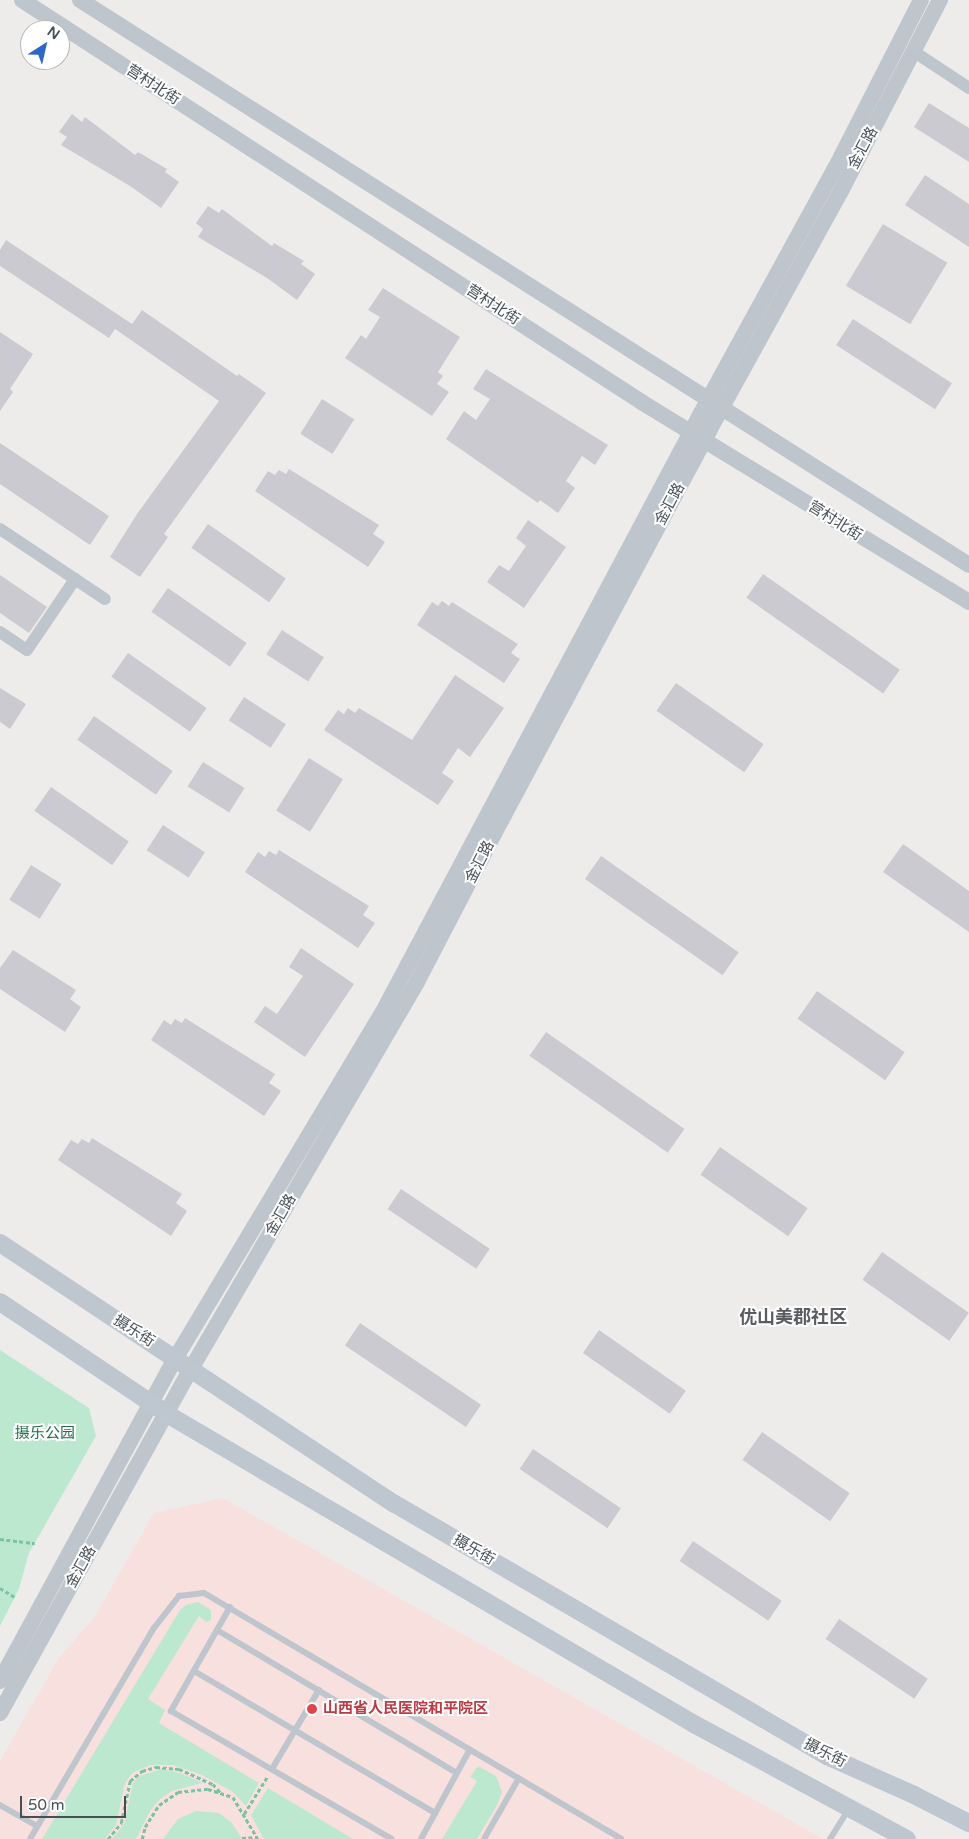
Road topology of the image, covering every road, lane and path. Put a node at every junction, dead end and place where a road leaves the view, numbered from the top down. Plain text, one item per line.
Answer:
1 (22, 0) edge
2 (80, 0) edge
3 (921, 0) edge
4 (940, 0) edge
5 (913, 51) junction
6 (969, 88) edge
7 (715, 403) junction
8 (697, 436) junction
9 (0, 529) edge
10 (969, 565) edge
11 (75, 579) junction
12 (105, 599) dead end
13 (969, 602) edge
14 (0, 632) edge
15 (0, 1243) edge
16 (0, 1302) edge
17 (175, 1358) junction
18 (191, 1369) junction
19 (151, 1403) junction
20 (167, 1414) junction
21 (0, 1539) edge
22 (35, 1543) dead end
23 (0, 1588) edge
24 (15, 1597) dead end
25 (230, 1607) junction
26 (217, 1630) junction
27 (194, 1671) junction
28 (0, 1681) edge
29 (319, 1690) junction
30 (0, 1713) edge
31 (295, 1731) junction
32 (470, 1750) junction
33 (272, 1769) junction
34 (457, 1773) junction
35 (519, 1778) junction
36 (222, 1794) junction
37 (0, 1805) edge
38 (849, 1808) junction
39 (435, 1813) junction
40 (244, 1814) junction
41 (969, 1822) edge
42 (37, 1826) junction
43 (242, 1838) edge
44 (257, 1838) edge
45 (30, 1839) edge
46 (108, 1839) edge
47 (142, 1839) edge
48 (392, 1839) edge
49 (421, 1839) edge
50 (484, 1839) edge
51 (621, 1839) edge
52 (830, 1839) edge
53 (907, 1839) edge

1 - 8 street, 营村北街
2 - 7 street
3 - 7 street, 金汇路
4 - 5 street, 金汇路
5 - 6 street
5 - 7 street, 金汇路
7 - 8 street, 金汇路
7 - 10 street
8 - 13 street, 营村北街
8 - 17 street, 金汇路
8 - 18 street, 金汇路
9 - 11 street
11 - 12 street
11 - 14 street
15 - 17 main road, 摄乐街
16 - 19 main road
17 - 18 main road, 摄乐街
17 - 19 street, 金汇路
18 - 20 street, 金汇路
18 - 41 main road, 摄乐街
19 - 20 main road
19 - 28 street, 金汇路
20 - 30 street, 金汇路
20 - 38 main road
21 - 22 path
23 - 24 path
25 - 26 lane
25 - 32 lane
25 - 42 lane
26 - 27 lane
26 - 29 lane
27 - 31 lane
27 - 33 lane
29 - 31 lane
29 - 34 lane
31 - 33 lane
31 - 39 lane
32 - 34 lane
32 - 35 lane
33 - 40 path
33 - 48 lane
34 - 39 lane
35 - 50 lane
35 - 51 lane
36 - 40 path
36 - 46 path
36 - 47 path
37 - 42 lane
38 - 52 lane
38 - 53 main road
39 - 49 lane
40 - 44 path
42 - 45 lane
43 - 44 path

